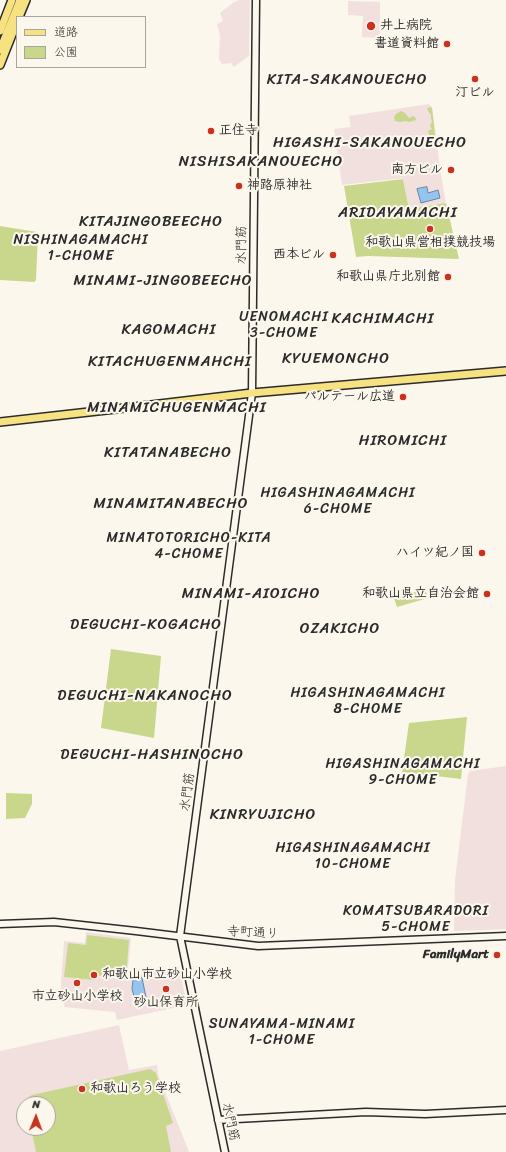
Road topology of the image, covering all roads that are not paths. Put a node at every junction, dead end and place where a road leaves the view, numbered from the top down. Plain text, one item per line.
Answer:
1 (26, 0) edge
2 (256, 0) edge
3 (17, 2) edge
4 (19, 16) edge
5 (16, 24) edge
6 (0, 31) edge
7 (0, 42) edge
8 (0, 50) edge
9 (0, 64) edge
10 (506, 371) edge
11 (252, 393) junction
12 (0, 422) edge
13 (0, 924) edge
14 (180, 936) junction
15 (506, 936) edge
16 (506, 1110) edge
17 (218, 1120) junction
18 (225, 1152) edge

1 - 4 main road
2 - 11 street, 水門筋
3 - 6 main road
3 - 7 main road
3 - 8 main road
5 - 9 main road
10 - 11 main road
11 - 12 main road
11 - 14 street, 水門筋
13 - 14 street, 寺町通り
14 - 15 street, 寺町通り
14 - 17 street, 水門筋
16 - 17 street
17 - 18 street, 水門筋

